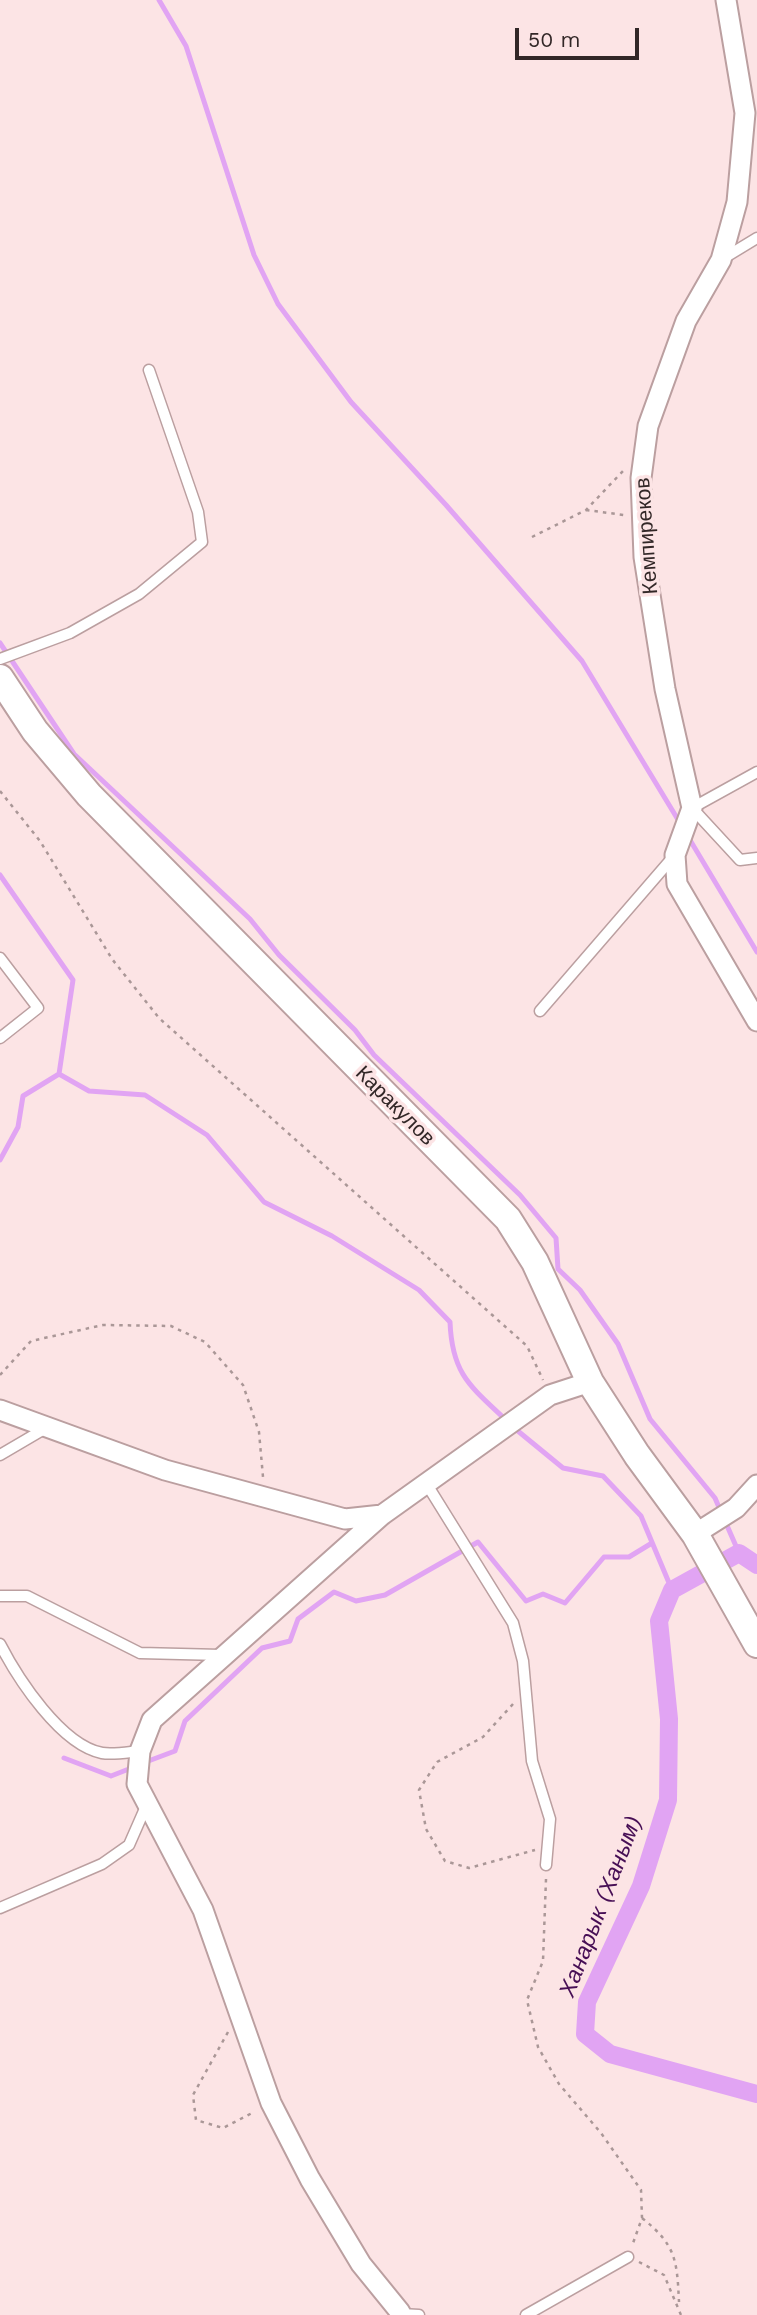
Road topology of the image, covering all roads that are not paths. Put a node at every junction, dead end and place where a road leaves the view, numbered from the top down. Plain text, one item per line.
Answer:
1 (726, 0) edge
2 (757, 238) edge
3 (721, 260) junction
4 (149, 370) dead end
5 (0, 659) edge
6 (0, 678) edge
7 (757, 772) edge
8 (690, 813) junction
9 (677, 849) junction
10 (757, 858) edge
11 (0, 958) edge
12 (540, 1012) dead end
13 (757, 1021) edge
14 (0, 1038) edge
15 (590, 1382) junction
16 (0, 1410) edge
17 (46, 1428) junction
18 (0, 1455) edge
19 (426, 1483) junction
20 (757, 1485) edge
21 (757, 1500) edge
22 (736, 1508) junction
23 (382, 1515) junction
24 (701, 1544) junction
25 (0, 1596) edge
26 (0, 1644) edge
27 (757, 1644) edge
28 (225, 1655) junction
29 (140, 1751) junction
30 (147, 1804) junction
31 (546, 1866) road end
32 (0, 1908) edge
33 (628, 2257) road end
34 (407, 2314) edge
35 (526, 2315) edge

1 - 3 street, Кемпиреков
2 - 3 lane
3 - 8 street, Кемпиреков
4 - 5 lane
6 - 15 main road, Каракулов
7 - 8 lane
8 - 9 street
8 - 10 lane
9 - 12 lane
9 - 13 street
11 - 14 lane
15 - 19 street
15 - 24 main road, Каракулов
16 - 17 street
17 - 18 lane
17 - 23 street
19 - 23 street
19 - 31 lane
20 - 22 street
21 - 22 lane
22 - 24 street
23 - 28 street
24 - 27 main road, Каракулов
25 - 28 lane
26 - 29 lane
28 - 29 street
29 - 30 street
30 - 32 lane
30 - 34 street
33 - 35 lane

